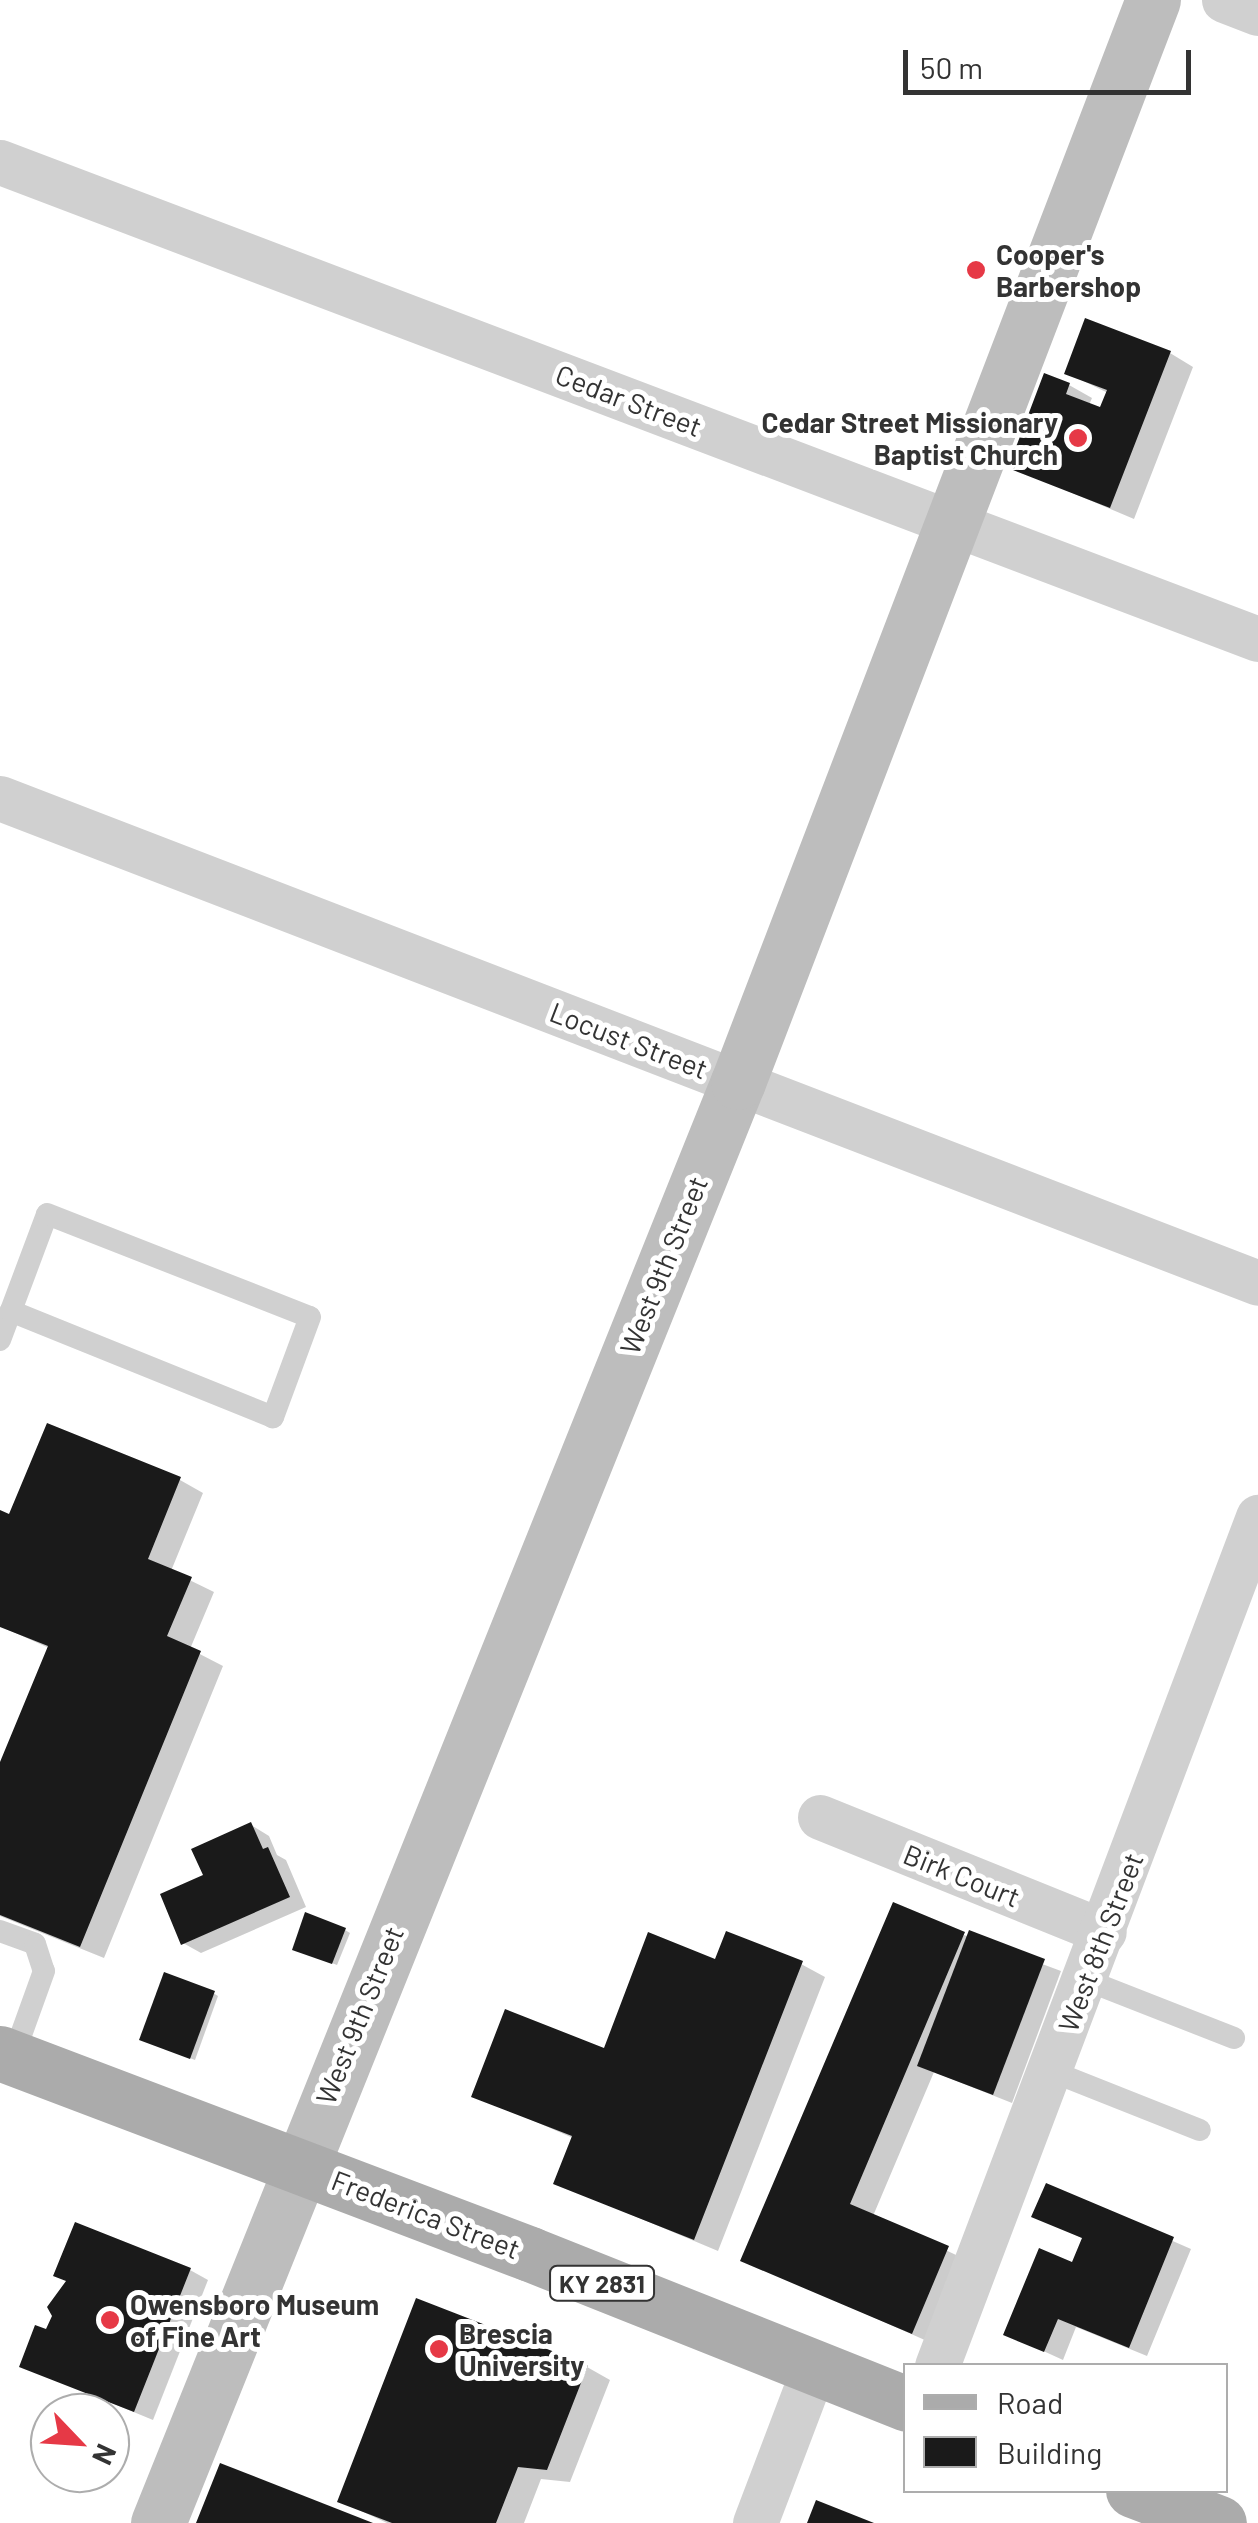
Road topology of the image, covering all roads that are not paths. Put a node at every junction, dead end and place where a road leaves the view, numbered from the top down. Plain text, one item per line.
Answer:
1 (1153, 0) edge
2 (1224, 0) edge
3 (1258, 13) edge
4 (0, 162) edge
5 (951, 522) junction
6 (1258, 638) edge
7 (0, 798) edge
8 (738, 1082) junction
9 (1258, 1283) edge
10 (11, 1311) junction
11 (0, 1340) edge
12 (1258, 1517) edge
13 (820, 1818) dead end
14 (0, 1931) edge
15 (1104, 1932) junction
16 (1086, 1980) junction
17 (1234, 2038) dead end
18 (6, 2055) edge
19 (1051, 2071) junction
20 (1200, 2130) dead end
21 (298, 2165) junction
22 (939, 2363) edge
23 (814, 2368) junction
24 (903, 2403) edge
25 (1141, 2493) edge
26 (158, 2523) edge
27 (755, 2523) edge
28 (1219, 2523) edge

1 - 5 street, West 9th Street
2 - 3 street
4 - 5 street, Cedar Street
5 - 6 street, Cedar Street
5 - 8 street, West 9th Street
7 - 8 street, Locust Street
8 - 9 street, Locust Street
8 - 21 street, West 9th Street
10 - 10 lane
10 - 11 lane
12 - 15 street, West 8th Street
13 - 15 street, Birk Court
14 - 18 lane
15 - 16 street, West 8th Street
16 - 17 lane
16 - 19 street, West 8th Street
18 - 21 main road, Frederica Street / KY 2831
19 - 20 lane
19 - 22 street, West 8th Street
21 - 23 main road, Frederica Street / KY 2831
21 - 26 street, West 9th Street
23 - 24 main road, Frederica Street / KY 2831
23 - 27 street
25 - 28 main road

